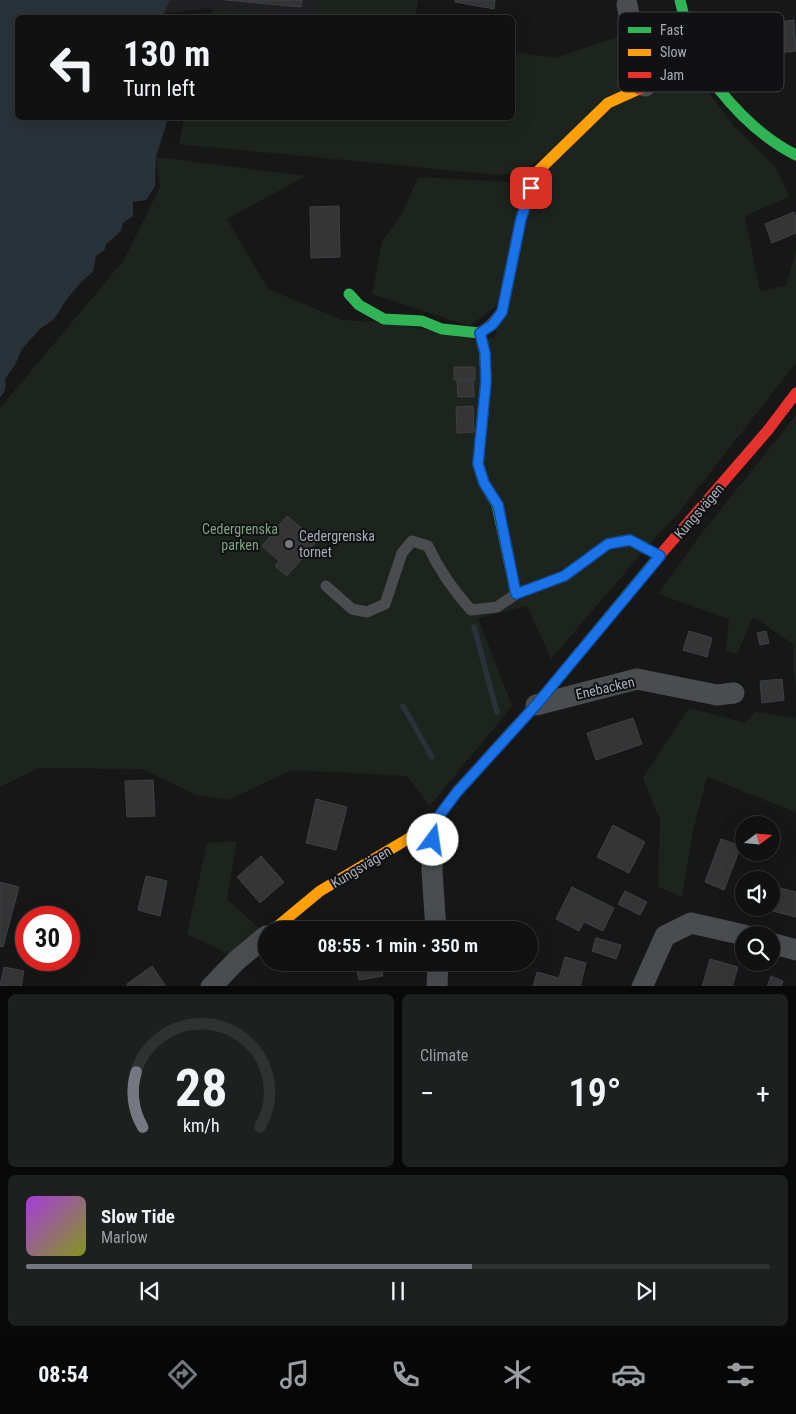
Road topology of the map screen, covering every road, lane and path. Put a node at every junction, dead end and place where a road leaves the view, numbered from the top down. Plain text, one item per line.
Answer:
1 (627, 6) dead end
2 (628, 12) edge
3 (633, 92) edge
4 (724, 92) edge
5 (796, 155) edge
6 (348, 294) dead end
7 (480, 333) junction
8 (796, 393) edge
9 (660, 556) junction
10 (326, 586) dead end
11 (516, 594) junction
12 (734, 693) dead end
13 (536, 705) junction
14 (433, 824) junction
15 (284, 921) edge
16 (435, 921) edge
17 (735, 933) edge
18 (258, 943) edge
19 (780, 946) edge
20 (796, 950) edge
21 (438, 971) edge
22 (211, 986) edge
23 (437, 986) edge
24 (642, 986) edge

1 - 2 street
3 - 7 street
4 - 5 street
6 - 7 street
7 - 11 street
8 - 9 street, Kungsvägen
9 - 11 lane
9 - 13 street, Kungsvägen
10 - 11 lane
12 - 13 street, Enebacken
13 - 14 street, Kungsvägen
14 - 15 street, Kungsvägen
14 - 16 street
17 - 24 street
18 - 22 street
19 - 20 street
21 - 23 street

